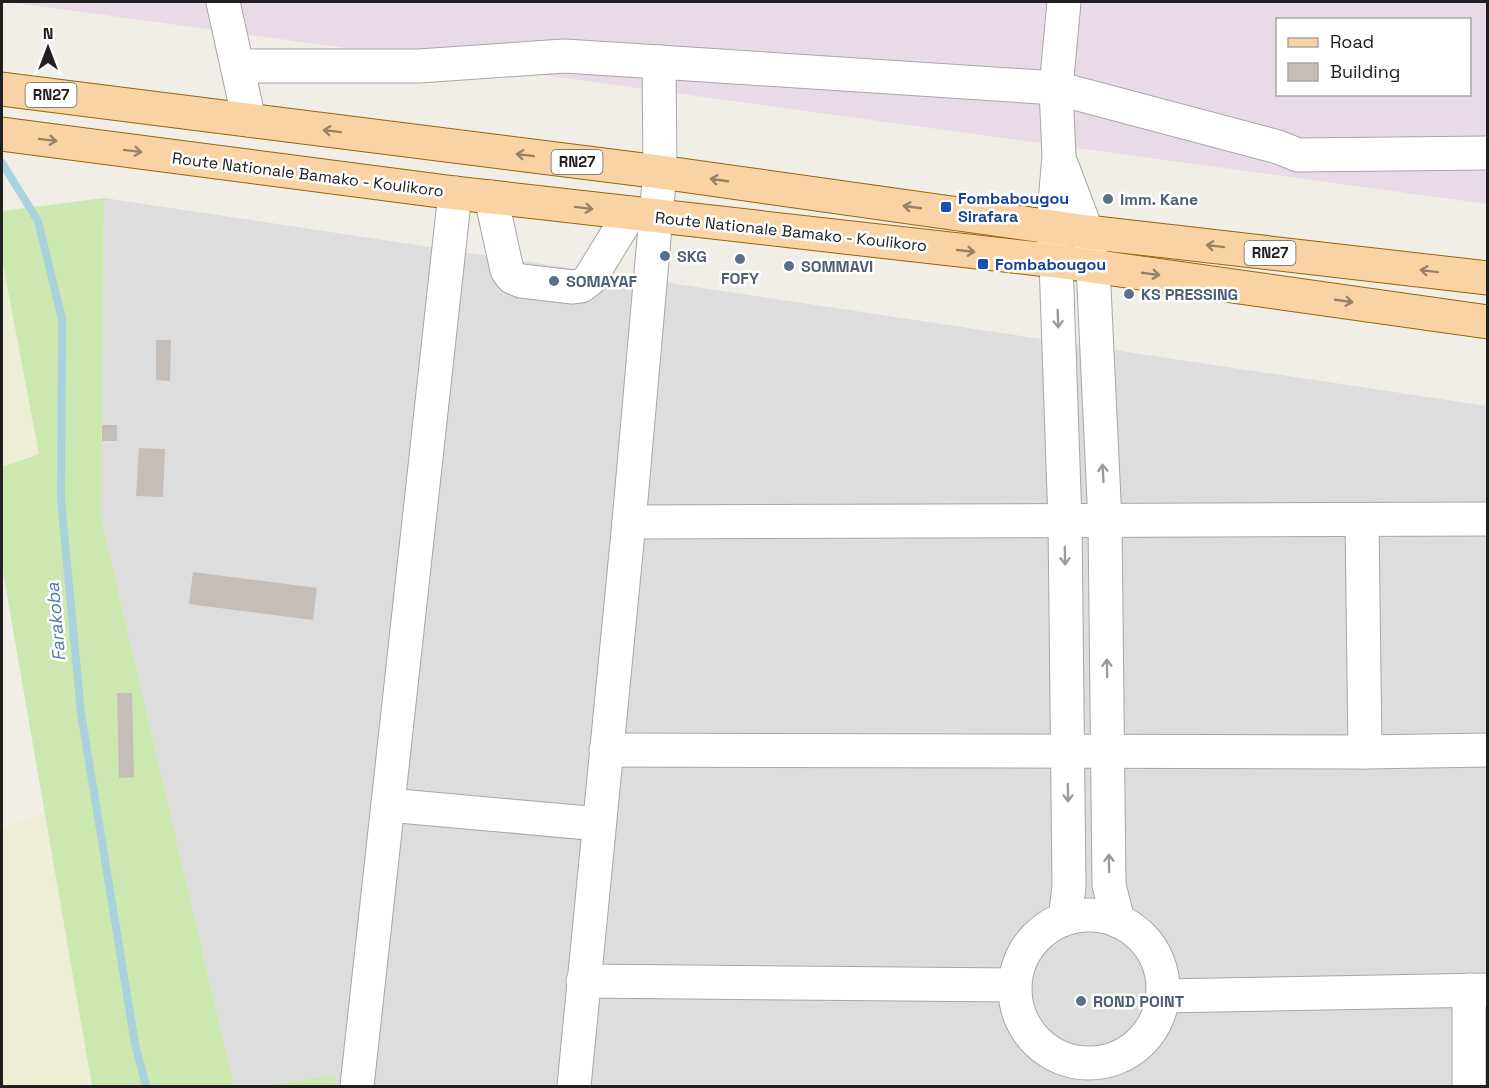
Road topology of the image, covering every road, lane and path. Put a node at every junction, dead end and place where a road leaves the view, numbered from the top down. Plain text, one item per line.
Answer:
1 (224, 2) edge
2 (1064, 2) edge
3 (660, 62) junction
4 (238, 66) junction
5 (1056, 88) junction
6 (2, 89) edge
7 (249, 120) junction
8 (2, 134) edge
9 (1488, 153) edge
10 (1059, 156) junction
11 (660, 172) junction
12 (455, 193) junction
13 (491, 197) junction
14 (643, 214) junction
15 (1053, 226) junction
16 (1087, 232) junction
17 (1056, 261) junction
18 (1093, 266) junction
19 (1488, 278) edge
20 (1488, 321) edge
21 (1488, 519) edge
22 (1362, 520) junction
23 (629, 522) junction
24 (1065, 522) junction
25 (1105, 522) junction
26 (606, 750) junction
27 (1488, 750) edge
28 (1068, 751) junction
29 (1108, 751) junction
30 (1365, 752) junction
31 (388, 805) junction
32 (599, 824) junction
33 (1065, 919) junction
34 (1118, 921) junction
35 (583, 981) junction
36 (1014, 985) junction
37 (1478, 990) edge
38 (1164, 996) junction
39 (1067, 1072) edge
40 (1110, 1074) edge
41 (357, 1086) edge
42 (574, 1086) edge
43 (1468, 1086) edge

1 - 4 street
2 - 5 street
3 - 4 street
3 - 5 street
3 - 11 street
4 - 7 street
5 - 9 street
5 - 10 street
6 - 7 main road, RN27
11 -> 7 main road, RN27
8 -> 12 main road, Route Nationale Bamako - Koulikoro / RN27
10 - 15 street
10 - 16 street
11 - 14 street
15 -> 11 main road, RN27
12 - 13 main road, Route Nationale Bamako - Koulikoro / RN27
12 - 31 street
13 -> 14 main road, Route Nationale Bamako - Koulikoro / RN27
13 - 14 street
14 -> 17 main road, Route Nationale Bamako - Koulikoro / RN27
14 - 23 street
15 - 16 main road, RN27
15 - 17 street
16 - 18 street
19 -> 16 main road, RN27
17 - 18 main road, Route Nationale Bamako - Koulikoro / RN27
17 -> 24 street
18 -> 20 main road, Route Nationale Bamako - Koulikoro / RN27
25 -> 18 street
21 - 22 street
22 - 25 street
22 - 30 street
23 - 24 street
23 - 26 street
24 - 25 street
24 -> 28 street
29 -> 25 street
26 - 28 street
26 - 32 street
27 - 30 street
28 - 29 street
28 -> 33 street
29 - 30 street
34 -> 29 street
31 - 32 street
31 - 41 street
32 - 35 street
33 - 34 street
33 - 36 street
34 - 38 street
35 - 36 street
35 - 42 street
36 - 39 street
37 - 38 street
37 - 43 street
38 - 40 street
39 - 40 street

